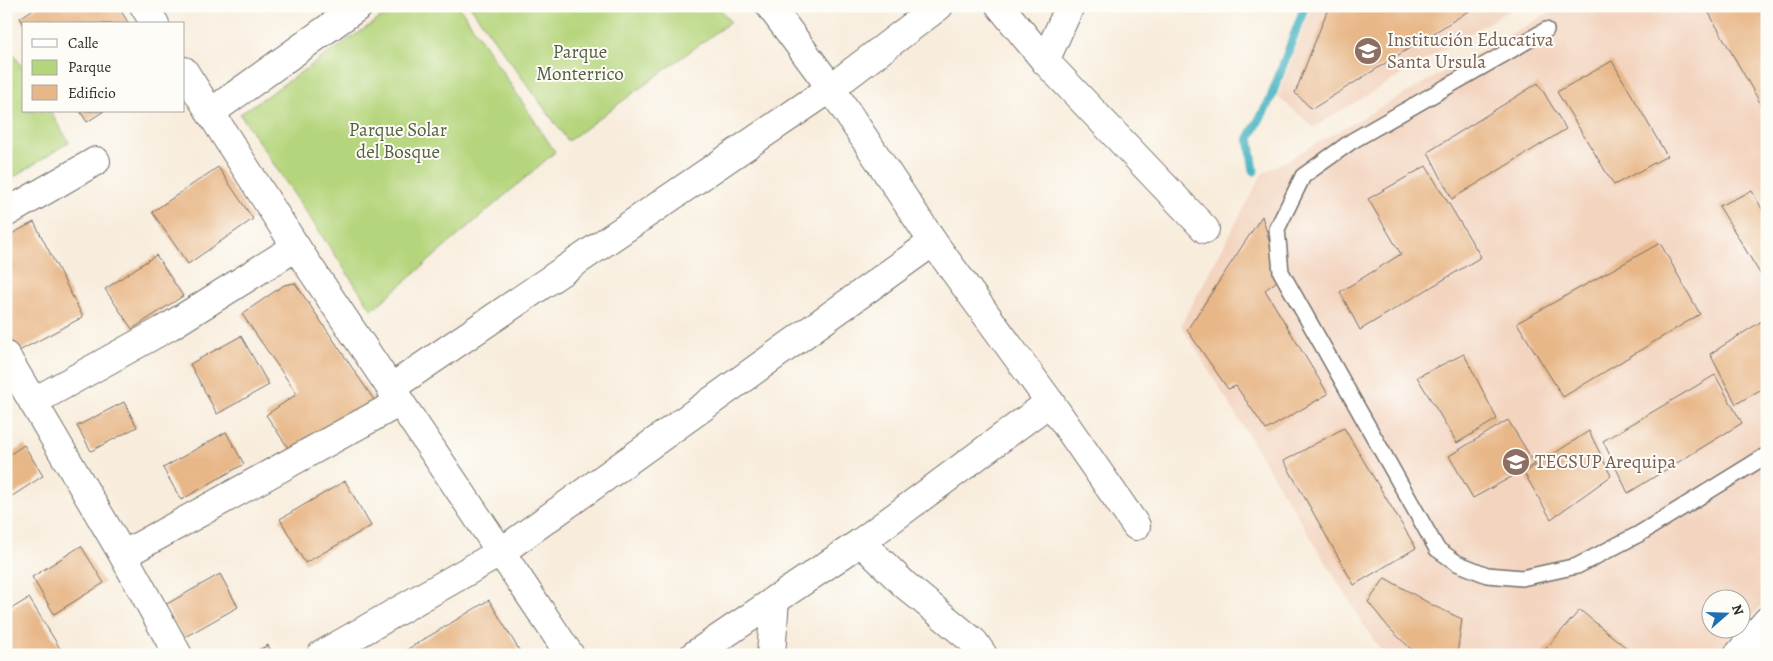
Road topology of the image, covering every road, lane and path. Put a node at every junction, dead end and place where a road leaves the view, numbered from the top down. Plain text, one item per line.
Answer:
1 (144, 6) edge
2 (359, 6) edge
3 (770, 6) edge
4 (939, 6) edge
5 (1000, 6) edge
6 (1070, 6) edge
7 (154, 22) edge
8 (1546, 30) dead end
9 (1045, 61) junction
10 (185, 72) edge
11 (831, 88) junction
12 (210, 113) junction
13 (96, 161) dead end
14 (6, 213) edge
15 (1205, 228) dead end
16 (933, 242) junction
17 (296, 247) junction
18 (6, 356) edge
19 (396, 395) junction
20 (33, 402) junction
21 (1050, 402) junction
22 (1767, 455) edge
23 (1136, 526) dead end
24 (861, 542) junction
25 (501, 552) junction
26 (123, 555) junction
27 (776, 599) junction
28 (1767, 621) edge
29 (178, 655) edge
30 (320, 655) edge
31 (570, 655) edge
32 (694, 655) edge
33 (771, 655) edge
34 (983, 655) edge
35 (1738, 655) edge

1 - 7 street
2 - 12 street
3 - 11 street
4 - 11 street
5 - 9 street
6 - 9 street
8 - 22 lane
9 - 15 street
10 - 12 street
11 - 16 street
11 - 19 street
12 - 17 street
13 - 14 street
16 - 21 street
16 - 25 street
17 - 19 street
17 - 20 street
18 - 20 street
19 - 25 street
19 - 26 street
20 - 26 street
21 - 23 street
21 - 24 street
24 - 27 street
24 - 34 street
25 - 30 street
25 - 31 street
26 - 29 street
27 - 32 street
27 - 33 street
28 - 35 street

